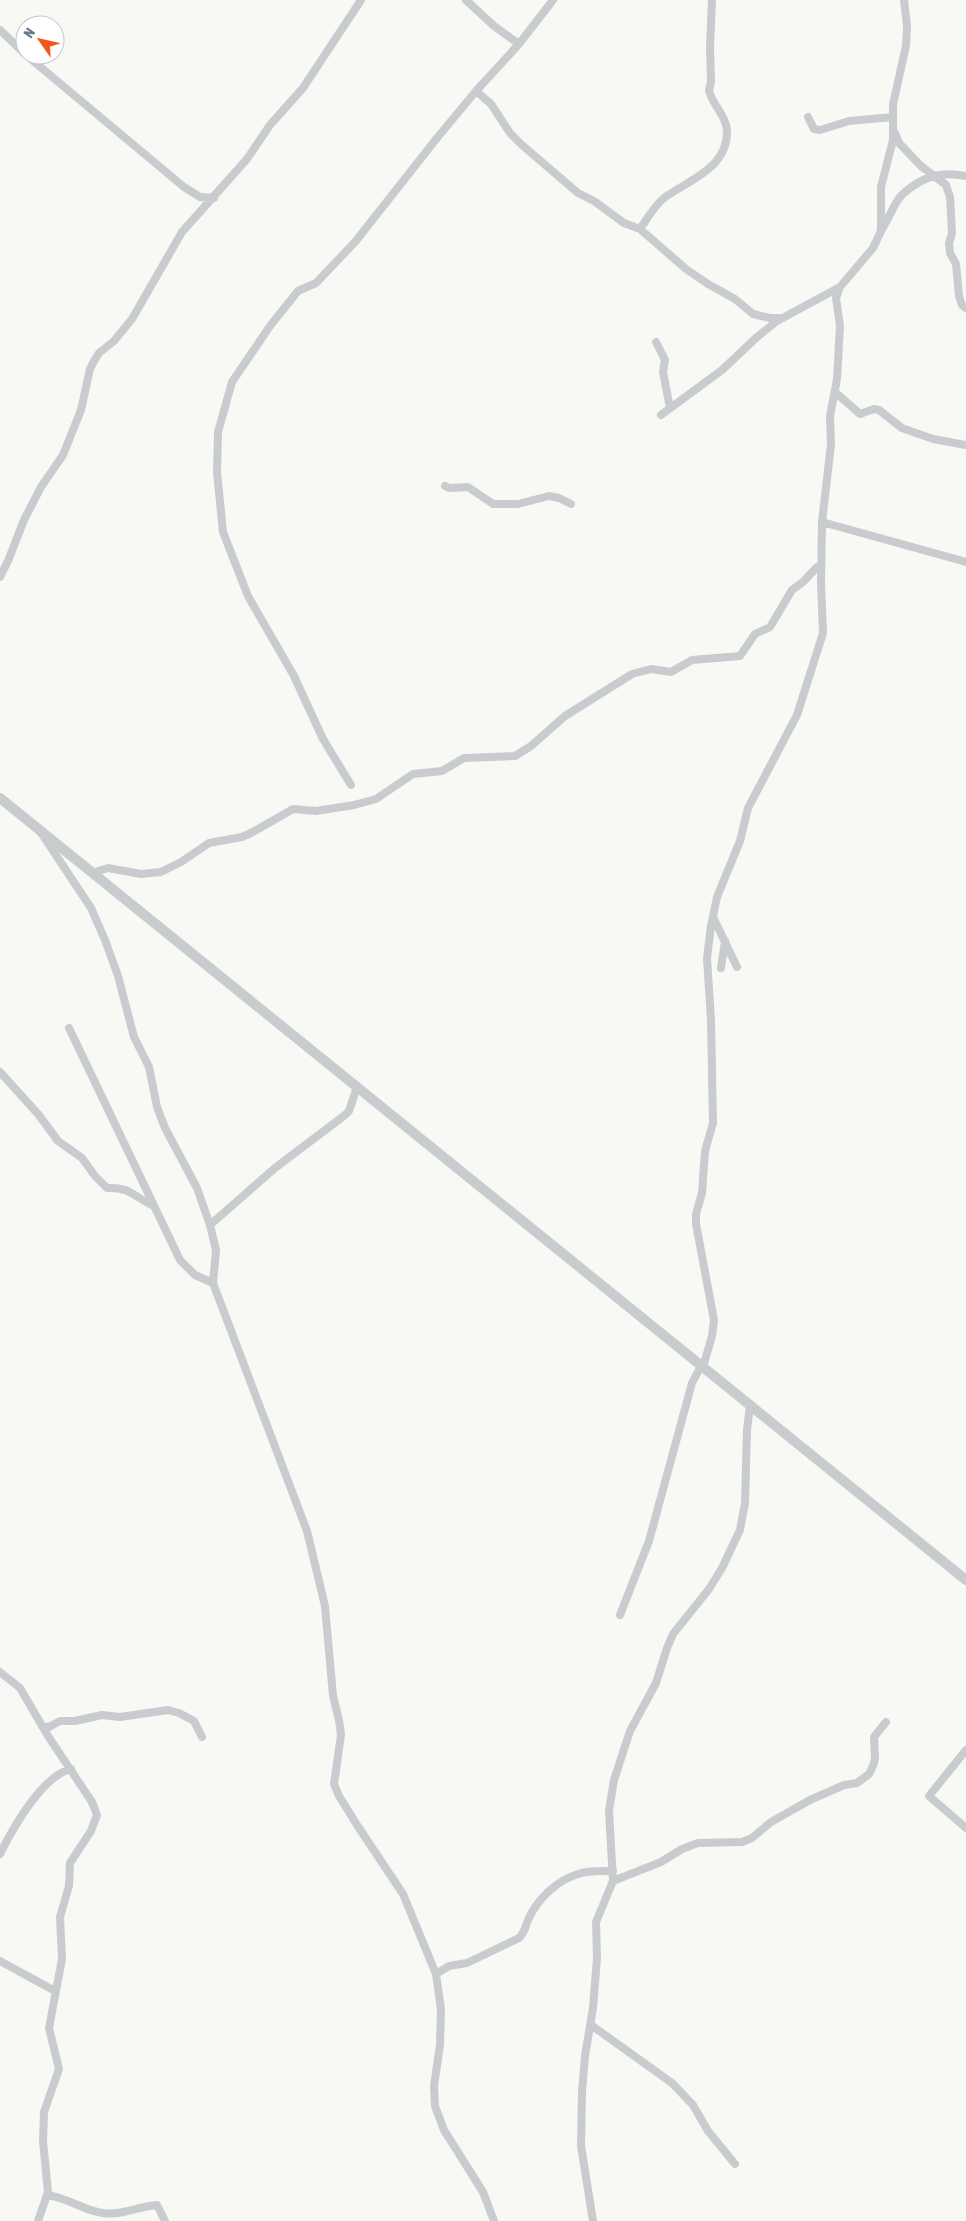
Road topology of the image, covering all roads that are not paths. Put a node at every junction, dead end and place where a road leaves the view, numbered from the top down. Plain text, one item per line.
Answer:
1 (361, 0) edge
2 (466, 0) edge
3 (553, 0) edge
4 (712, 0) edge
5 (904, 0) edge
6 (0, 30) edge
7 (519, 44) junction
8 (15, 45) edge
9 (37, 65) edge
10 (476, 91) junction
11 (808, 117) dead end
12 (893, 117) junction
13 (894, 130) junction
14 (934, 176) junction
15 (966, 176) edge
16 (214, 198) junction
17 (640, 228) junction
18 (881, 231) junction
19 (840, 287) junction
20 (966, 308) edge
21 (783, 318) junction
22 (656, 342) dead end
23 (835, 392) junction
24 (670, 408) junction
25 (661, 415) dead end
26 (966, 445) edge
27 (445, 486) dead end
28 (571, 504) dead end
29 (822, 522) junction
30 (966, 562) edge
31 (821, 565) junction
32 (0, 576) edge
33 (350, 785) dead end
34 (0, 798) edge
35 (40, 830) junction
36 (92, 873) junction
37 (713, 917) junction
38 (725, 941) junction
39 (737, 967) dead end
40 (721, 968) dead end
41 (69, 1028) dead end
42 (0, 1072) edge
43 (357, 1087) junction
44 (154, 1206) junction
45 (210, 1225) junction
46 (213, 1283) junction
47 (702, 1366) junction
48 (750, 1405) junction
49 (966, 1580) edge
50 (620, 1615) dead end
51 (0, 1672) edge
52 (886, 1722) dead end
53 (42, 1726) junction
54 (202, 1737) dead end
55 (966, 1750) edge
56 (63, 1758) junction
57 (71, 1770) junction
58 (58, 1774) junction
59 (966, 1828) edge
60 (0, 1854) edge
61 (613, 1872) junction
62 (613, 1881) junction
63 (0, 1961) edge
64 (436, 1974) junction
65 (55, 1991) junction
66 (591, 2025) junction
67 (735, 2164) dead end
68 (47, 2195) junction
69 (38, 2221) edge
70 (165, 2221) edge
71 (494, 2221) edge
72 (593, 2221) edge

1 - 16 street
2 - 7 street
3 - 7 street
4 - 17 street
5 - 12 street
6 - 8 street
7 - 10 street
9 - 16 street
10 - 17 street
10 - 33 street
11 - 12 street
12 - 13 street
13 - 14 street
13 - 18 street
14 - 15 street
14 - 18 street
14 - 20 street
16 - 32 street
17 - 21 street
18 - 19 street
19 - 21 street
19 - 23 street
21 - 24 street
22 - 24 street
23 - 26 street
23 - 29 street
24 - 25 street
27 - 28 street
29 - 30 street
29 - 31 street
31 - 36 street
31 - 37 street
34 - 35 street
35 - 36 street
35 - 45 street
36 - 43 street
37 - 38 street
37 - 47 street
38 - 39 street
38 - 40 street
41 - 44 street
42 - 44 street
43 - 45 street
43 - 47 street
44 - 46 street
45 - 46 street
46 - 64 street
47 - 48 street
47 - 50 street
48 - 49 street
48 - 61 street
51 - 53 street
52 - 62 street
53 - 54 street
53 - 56 street
55 - 59 street
56 - 57 street
56 - 58 street
57 - 58 street
57 - 65 street
58 - 60 street
61 - 62 street
61 - 64 street
62 - 66 street
63 - 65 street
64 - 71 street
65 - 68 street
66 - 67 street
66 - 72 street
68 - 69 street
68 - 70 street

